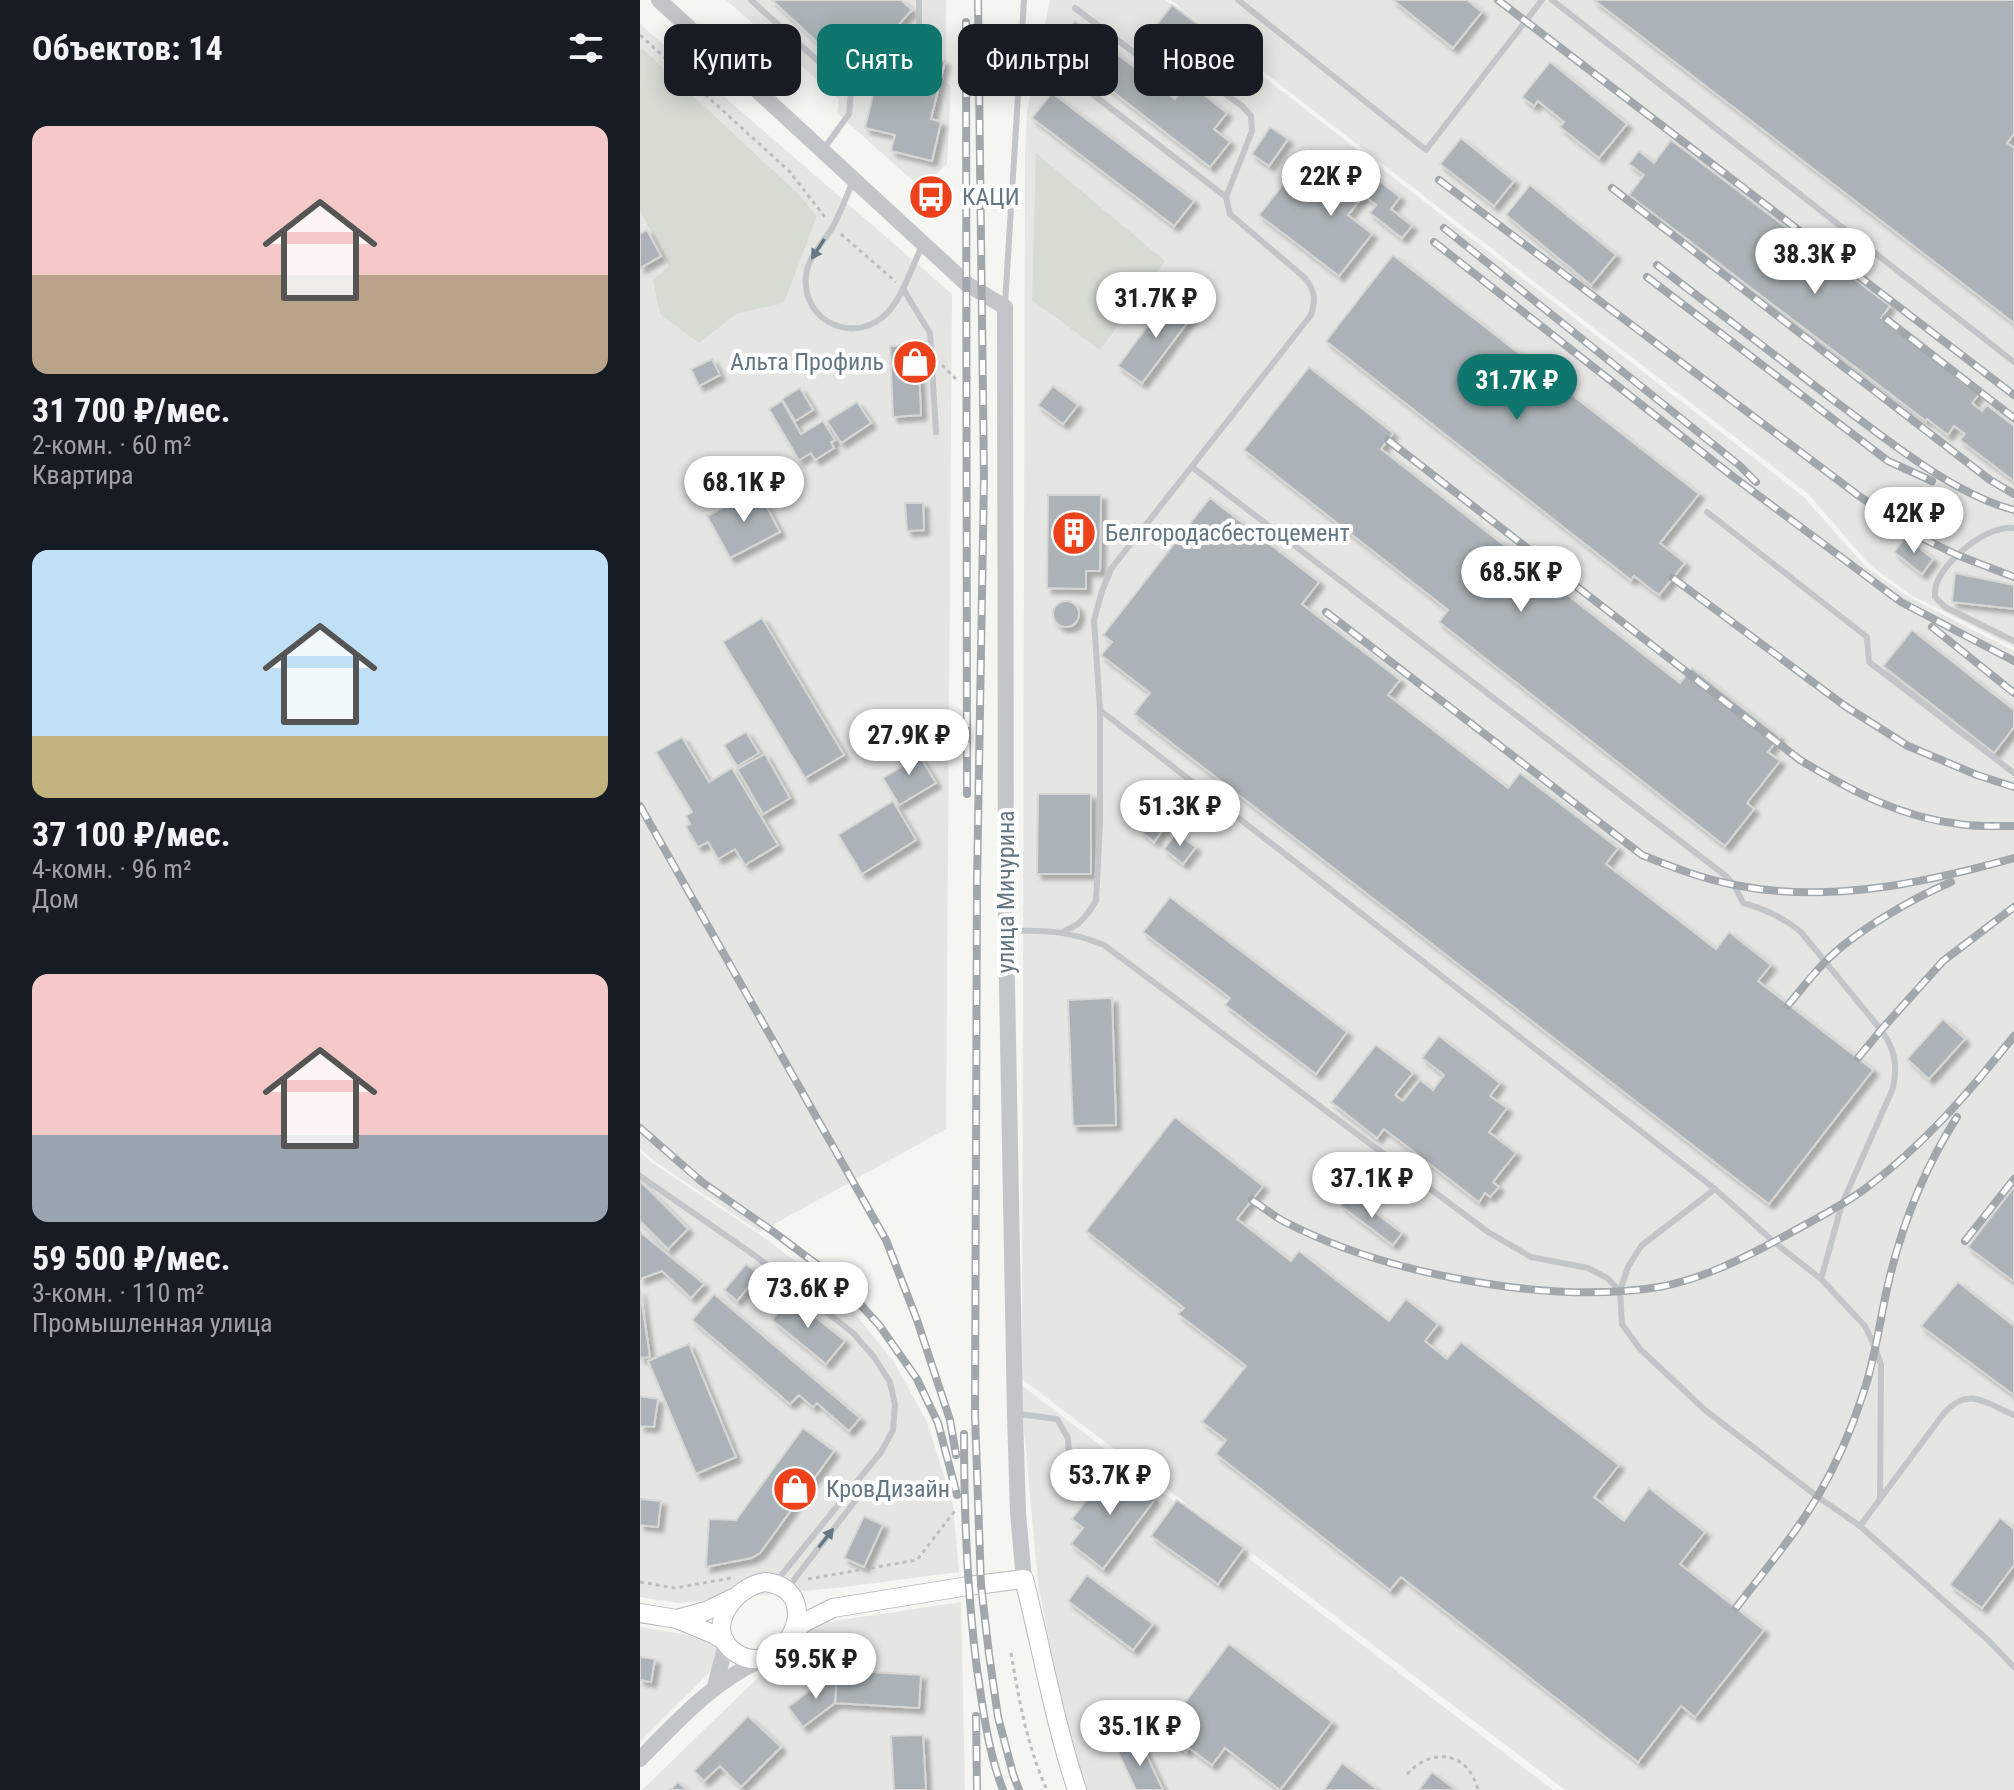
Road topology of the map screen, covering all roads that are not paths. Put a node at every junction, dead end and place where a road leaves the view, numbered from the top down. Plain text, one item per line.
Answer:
1 (659, 0) edge
2 (751, 0) edge
3 (919, 0) edge
4 (1024, 0) edge
5 (1238, 0) edge
6 (1542, 0) edge
7 (1552, 0) edge
8 (1075, 8) dead end
9 (919, 24) edge
10 (817, 60) edge
11 (851, 96) edge
12 (1095, 96) edge
13 (823, 151) junction
14 (854, 180) junction
15 (1226, 197) junction
16 (923, 243) junction
17 (903, 289) junction
18 (1005, 307) junction
19 (2014, 362) edge
20 (936, 432) dead end
21 (1192, 467) junction
22 (1707, 512) dead end
23 (2014, 528) edge
24 (2014, 641) edge
25 (1100, 710) junction
26 (2014, 773) edge
27 (1006, 931) junction
28 (1063, 932) junction
29 (640, 1176) edge
30 (1715, 1189) junction
31 (1821, 1279) junction
32 (1620, 1291) junction
33 (1015, 1414) junction
34 (2014, 1415) edge
35 (851, 1489) junction
36 (1071, 1492) dead end
37 (1880, 1499) junction
38 (1860, 1526) junction
39 (1024, 1579) junction
40 (736, 1586) junction
41 (787, 1588) junction
42 (833, 1608) junction
43 (640, 1613) edge
44 (677, 1619) junction
45 (792, 1633) junction
46 (725, 1642) junction
47 (763, 1659) junction
48 (2014, 1667) edge
49 (715, 1686) junction
50 (640, 1759) edge
51 (1077, 1790) edge

1 - 13 street
2 - 10 lane
3 - 9 lane
4 - 18 lane
5 - 6 lane
7 - 19 lane
8 - 15 lane
11 - 13 lane
12 - 15 lane
13 - 14 street
14 - 16 street
14 -> 17 lane
15 - 21 lane
16 - 17 lane
16 - 18 street
17 - 20 lane
18 - 27 street, улица Мичурина
21 - 25 lane
21 - 31 lane
22 - 26 lane
23 - 24 lane
25 - 28 lane
25 - 30 lane
27 - 28 lane
27 - 33 street, улица Мичурина
28 - 32 lane
29 - 35 lane
30 - 31 lane
30 - 32 lane
31 - 37 lane
32 - 38 lane
33 - 36 lane
33 - 39 street, улица Мичурина
34 - 37 lane
35 - 41 lane
41 -> 35 lane
37 - 38 lane
38 - 48 lane
39 - 42 main road
39 - 51 main road, улица Мичурина
40 - 41 main road
40 - 44 main road
40 - 46 main road
41 - 42 main road
41 - 45 main road
42 - 45 main road
43 - 44 main road
44 - 46 main road
45 - 47 main road
46 - 47 main road
46 - 49 street
47 - 49 street
49 - 50 street

